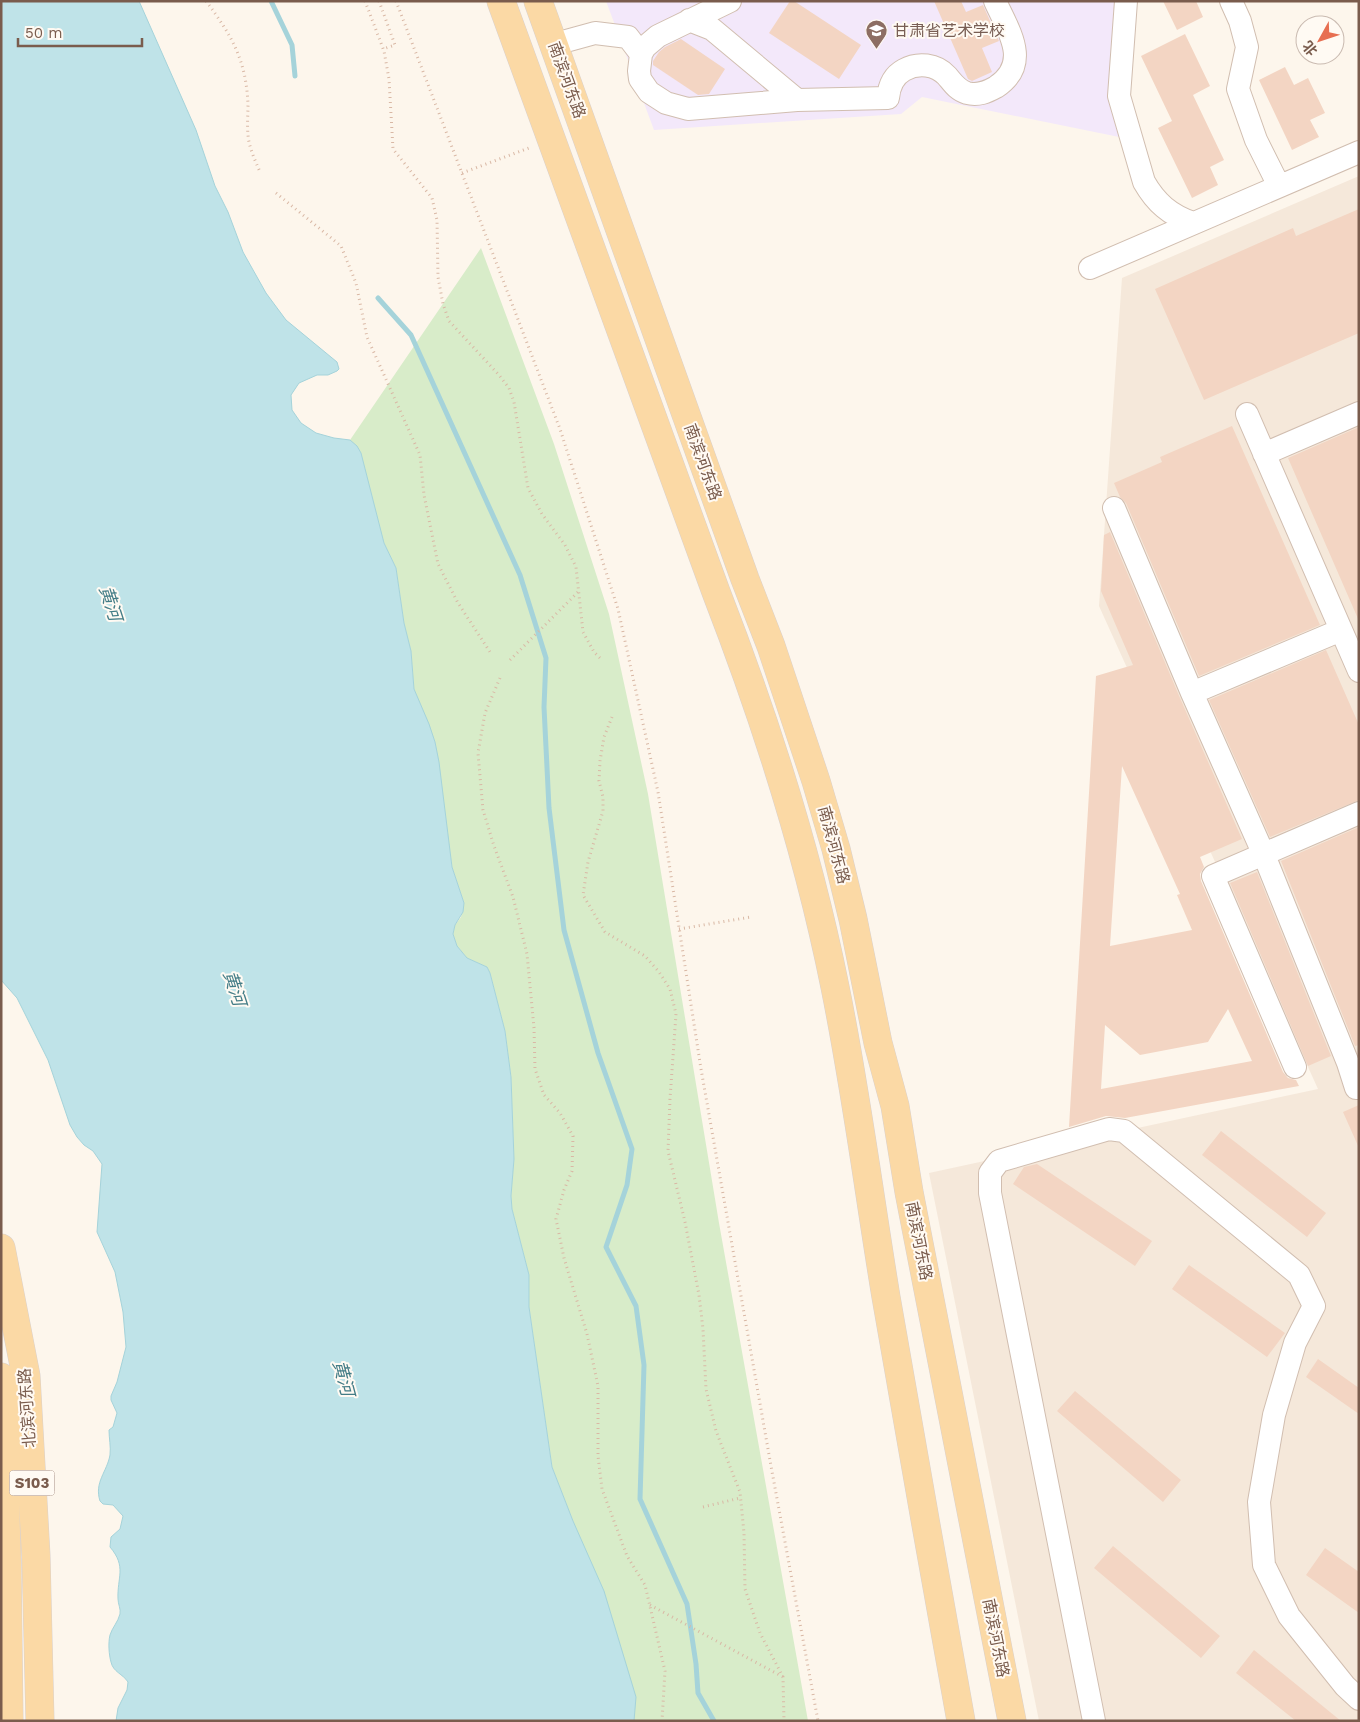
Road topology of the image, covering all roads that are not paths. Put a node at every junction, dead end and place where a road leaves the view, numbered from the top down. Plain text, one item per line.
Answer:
1 (501, 1) edge
2 (538, 1) edge
3 (730, 1) edge
4 (995, 1) edge
5 (1126, 1) edge
6 (1231, 1) edge
7 (689, 20) junction
8 (555, 44) junction
9 (518, 48) junction
10 (641, 54) junction
11 (797, 100) junction
12 (1359, 152) edge
13 (1279, 186) junction
14 (1193, 223) junction
15 (1090, 268) dead end
16 (1359, 413) edge
17 (1247, 414) dead end
18 (1264, 454) junction
19 (1114, 508) dead end
20 (1341, 630) junction
21 (1359, 671) edge
22 (1192, 693) junction
23 (1359, 813) edge
24 (1264, 855) junction
25 (1347, 1063) edge
26 (1295, 1066) dead end
27 (1358, 1090) edge
28 (909, 1192) junction
29 (870, 1198) junction
30 (1, 1248) edge
31 (889, 1314) junction
32 (1, 1377) edge
33 (7, 1563) junction
34 (36, 1563) junction
35 (1359, 1699) edge
36 (9, 1721) edge
37 (40, 1721) edge
38 (961, 1721) edge
39 (978, 1721) edge
40 (1012, 1721) edge
41 (1094, 1721) edge

1 - 9 main road, 南滨河东路
2 - 8 main road, 南滨河东路
3 - 7 street
4 - 11 street
5 - 14 street
6 - 13 street
7 - 10 street
7 - 11 street
8 - 9 main road
8 - 10 street
8 - 28 main road, 南滨河东路
9 - 29 main road, 南滨河东路
10 - 11 street
12 - 13 street
13 - 14 street
14 - 15 street
16 - 18 street
17 - 18 street
18 - 20 street
19 - 22 street
20 - 21 street
20 - 22 street
22 - 24 street
23 - 24 street
24 - 25 street
24 - 26 street
25 - 27 street
28 - 29 main road
28 - 40 main road, 南滨河东路
29 - 31 main road, 南滨河东路
30 - 34 main road, 北滨河东路 / S103
31 - 38 main road, 南滨河东路
31 - 39 main road
32 - 33 main road, 北滨河东路 / S103
33 - 34 main road
33 - 36 main road, 北滨河东路 / S103
34 - 37 main road, 北滨河东路 / S103
35 - 41 street

